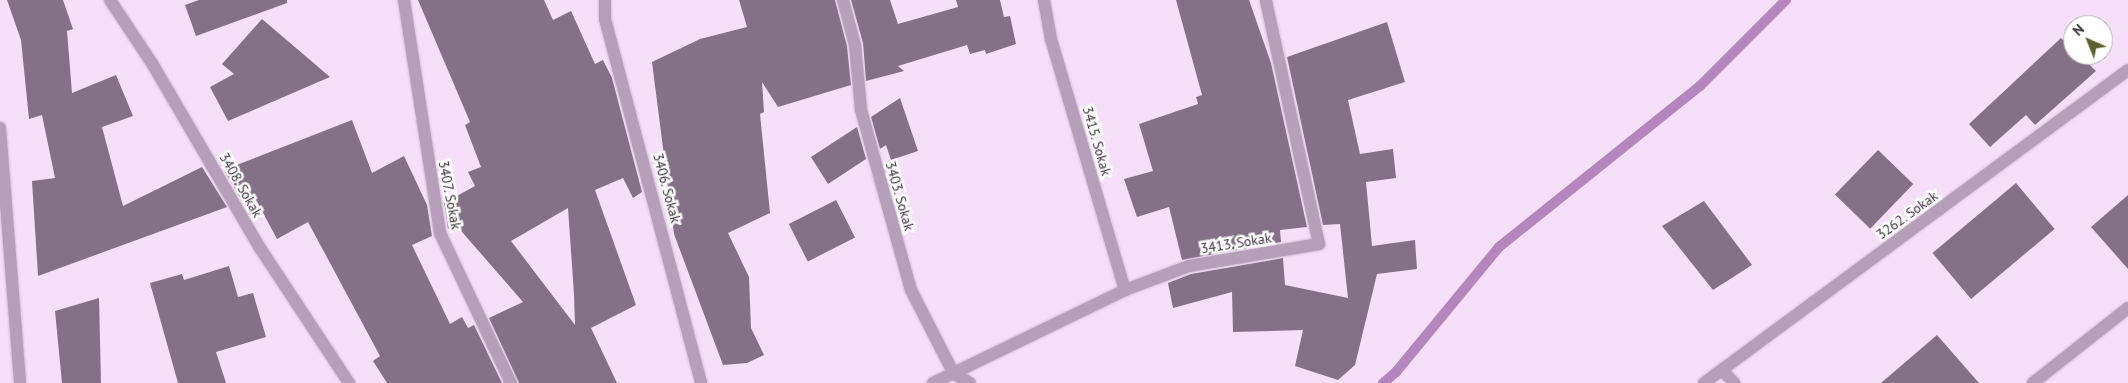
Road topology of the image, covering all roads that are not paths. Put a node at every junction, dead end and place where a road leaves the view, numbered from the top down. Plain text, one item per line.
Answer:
1 (110, 0) edge
2 (404, 0) edge
3 (605, 0) edge
4 (843, 0) edge
5 (1044, 0) edge
6 (1266, 0) edge
7 (2128, 70) edge
8 (0, 128) edge
9 (1125, 290) junction
10 (2128, 308) edge
11 (1722, 370) junction
12 (954, 374) junction
13 (20, 383) edge
14 (349, 383) edge
15 (511, 383) edge
16 (701, 383) edge
17 (933, 383) edge
18 (970, 383) edge
19 (1704, 383) edge
20 (1734, 383) edge
21 (2034, 383) edge

1 - 14 street, 3408. Sokak
2 - 15 street, 3407. Sokak
3 - 16 street, 3406. Sokak
4 - 12 street, 3403. Sokak
5 - 9 street, 3415. Sokak
6 - 9 street, 3413. Sokak
7 - 11 street, 3262. Sokak
8 - 13 street
9 - 12 street, 3413. Sokak
10 - 21 street
11 - 19 street, 3262. Sokak
11 - 20 street
12 - 17 street, 3413. Sokak
12 - 18 street

